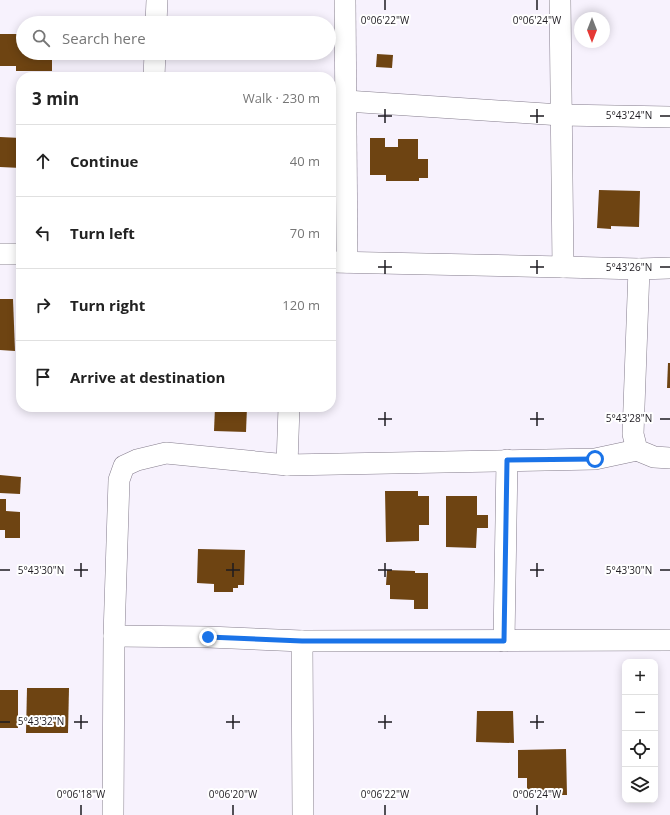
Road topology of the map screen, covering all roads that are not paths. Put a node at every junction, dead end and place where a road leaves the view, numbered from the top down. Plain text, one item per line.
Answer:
1 (157, 0) edge
2 (345, 0) edge
3 (560, 0) edge
4 (156, 16) edge
5 (155, 60) edge
6 (154, 72) edge
7 (346, 101) junction
8 (561, 115) junction
9 (670, 117) edge
10 (0, 254) edge
11 (16, 254) edge
12 (339, 262) edge
13 (563, 267) junction
14 (670, 268) edge
15 (639, 269) junction
16 (289, 412) edge
17 (637, 450) junction
18 (670, 458) edge
19 (507, 460) junction
20 (286, 464) junction
21 (114, 636) junction
22 (670, 640) edge
23 (302, 641) junction
24 (504, 641) junction
25 (114, 815) edge
26 (303, 815) edge

1 - 4 street
2 - 7 street
3 - 8 street
5 - 6 street
7 - 8 street
7 - 12 street
8 - 9 street
8 - 13 street
10 - 11 street
12 - 13 street
13 - 15 street
14 - 15 street
15 - 17 street
16 - 20 street
17 - 18 street
17 - 19 street
19 - 20 street
19 - 24 street
20 - 21 street
21 - 23 street
21 - 25 street
22 - 24 street
23 - 24 street
23 - 26 street

